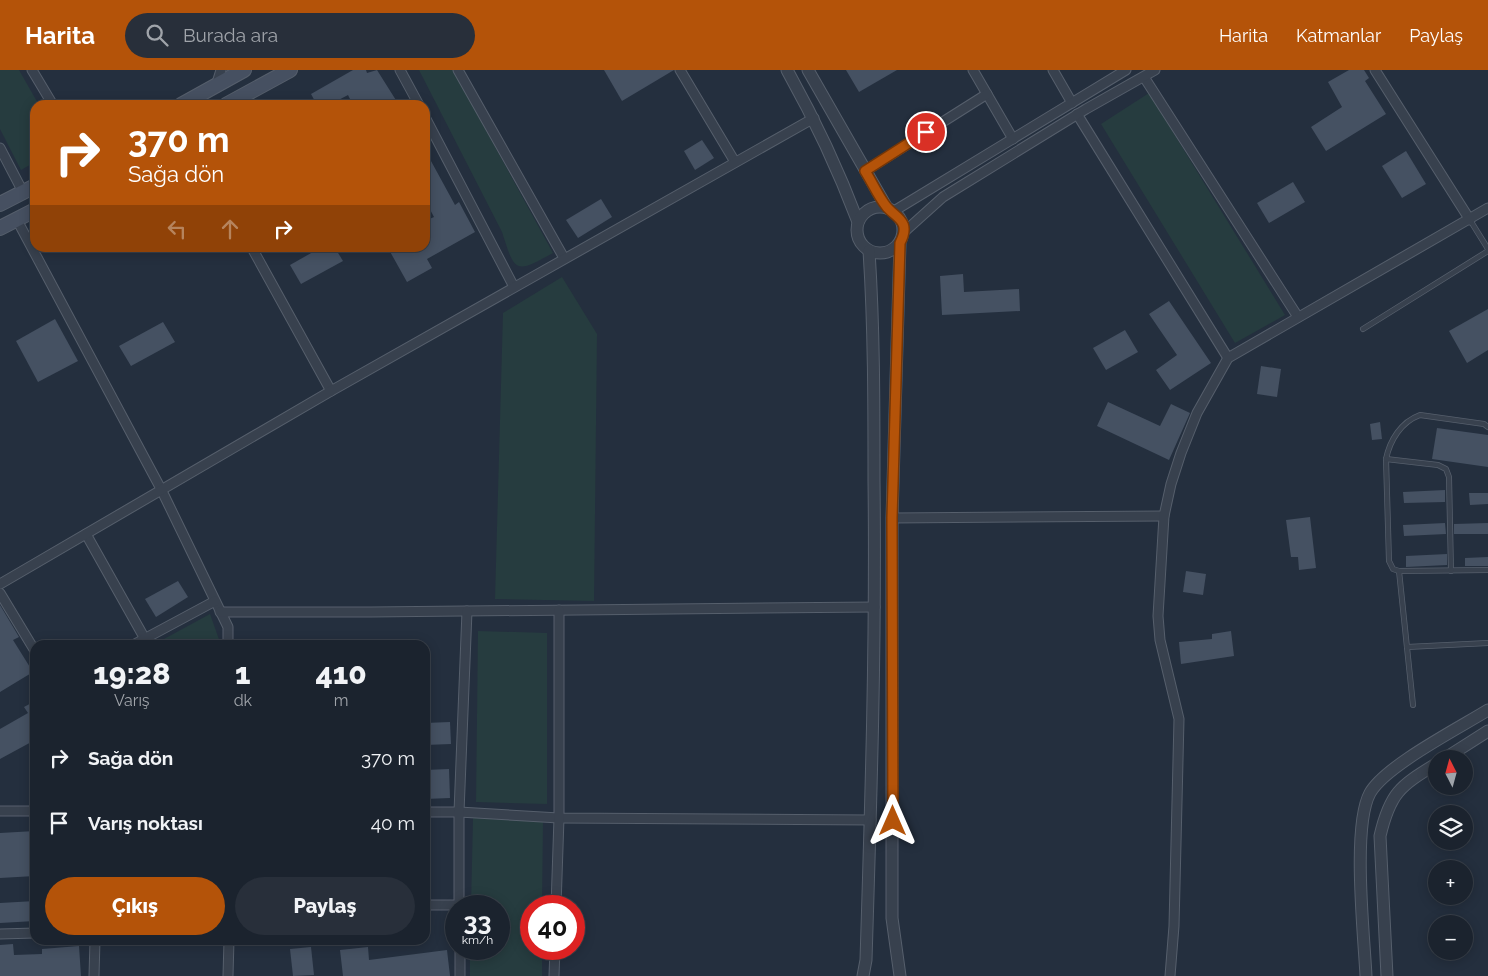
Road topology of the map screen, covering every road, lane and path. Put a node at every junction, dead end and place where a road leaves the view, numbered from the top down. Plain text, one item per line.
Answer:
1 (32, 70) edge
2 (220, 70) edge
3 (244, 70) edge
4 (290, 70) edge
5 (400, 70) edge
6 (458, 70) edge
7 (680, 70) edge
8 (787, 70) edge
9 (808, 70) edge
10 (973, 70) edge
11 (1053, 70) edge
12 (1126, 70) edge
13 (1155, 70) edge
14 (1376, 70) edge
15 (1144, 77) junction
16 (216, 86) junction
17 (987, 94) junction
18 (50, 100) edge
19 (190, 100) edge
20 (235, 100) edge
21 (416, 100) edge
22 (1072, 103) junction
23 (1077, 114) junction
24 (814, 118) junction
25 (430, 127) edge
26 (1013, 139) junction
27 (0, 148) edge
28 (735, 162) junction
29 (865, 171) junction
30 (29, 189) edge
31 (0, 204) edge
32 (1488, 208) edge
33 (890, 210) junction
34 (30, 213) edge
35 (16, 220) junction
36 (1470, 220) junction
37 (858, 222) junction
38 (0, 228) edge
39 (901, 238) junction
40 (30, 246) edge
41 (1488, 250) edge
42 (869, 251) junction
43 (33, 252) edge
44 (254, 252) edge
45 (564, 258) junction
46 (514, 287) junction
47 (1298, 317) junction
48 (1363, 329) dead end
49 (1228, 358) junction
50 (331, 391) junction
51 (1488, 427) edge
52 (1386, 459) junction
53 (162, 489) junction
54 (1164, 516) junction
55 (892, 518) junction
56 (86, 534) junction
57 (1488, 570) edge
58 (1451, 571) junction
59 (1400, 572) junction
60 (0, 584) edge
61 (0, 593) edge
62 (215, 601) junction
63 (875, 607) junction
64 (559, 610) junction
65 (467, 611) junction
66 (220, 612) junction
67 (144, 639) joint
68 (228, 640) edge
69 (30, 643) edge
70 (1488, 644) edge
71 (1407, 647) junction
72 (1413, 705) dead end
73 (1488, 710) edge
74 (1488, 731) edge
75 (1458, 750) edge
76 (1428, 769) edge
77 (0, 811) edge
78 (30, 811) edge
79 (430, 812) edge
80 (459, 812) junction
81 (559, 818) junction
82 (871, 820) junction
83 (459, 895) edge
84 (556, 895) edge
85 (430, 906) edge
86 (445, 906) edge
87 (0, 934) edge
88 (30, 934) edge
89 (95, 945) edge
90 (229, 945) edge
91 (460, 960) edge
92 (555, 960) edge
93 (94, 976) edge
94 (228, 976) edge
95 (460, 976) edge
96 (554, 976) edge
97 (863, 976) edge
98 (900, 976) edge
99 (1170, 976) edge
100 (1366, 976) edge
101 (1387, 976) edge

1 - 18 street
2 - 16 street
3 - 16 main road
4 - 20 main road
5 - 21 street
6 - 45 street
7 - 28 street
8 - 24 street
9 - 29 street
10 - 17 street
11 - 22 street
12 - 22 street
13 - 15 street
14 - 36 street
15 - 23 street
15 - 47 street
16 - 19 main road
17 - 26 street
17 - 29 street
22 - 26 street
23 - 39 street
23 - 49 street
24 - 28 street
24 - 37 street
25 - 46 street
26 - 33 street
27 - 30 street
28 - 45 street
29 - 33 street
30 - 31 main road
32 - 36 street
33 - 37 street
33 - 39 street
34 - 35 main road
35 - 38 main road
35 - 40 street
36 - 41 lane
36 - 47 street
37 - 42 street
39 - 42 street
39 - 55 street
41 - 48 lane
42 - 63 street
43 - 53 street
44 - 50 street
45 - 46 street
46 - 50 street
47 - 49 street
49 - 54 street
50 - 53 street
51 - 52 lane
52 - 58 lane
52 - 59 lane
53 - 56 street
53 - 62 street
54 - 55 street
54 - 99 street
55 - 98 street
56 - 60 street
56 - 67 street
57 - 58 lane
58 - 59 lane
59 - 71 lane
61 - 69 street
62 - 66 street
62 - 67 street
63 - 64 street
63 - 82 street
64 - 65 street
64 - 81 street
65 - 66 street
65 - 80 street
66 - 68 street
70 - 71 lane
71 - 72 lane
73 - 100 street
74 - 75 street
76 - 101 street
77 - 78 street
79 - 80 street
80 - 81 street
80 - 83 street
81 - 82 street
81 - 84 street
82 - 97 street
85 - 86 street
87 - 88 street
89 - 93 street
90 - 94 street
91 - 95 street
92 - 96 street

